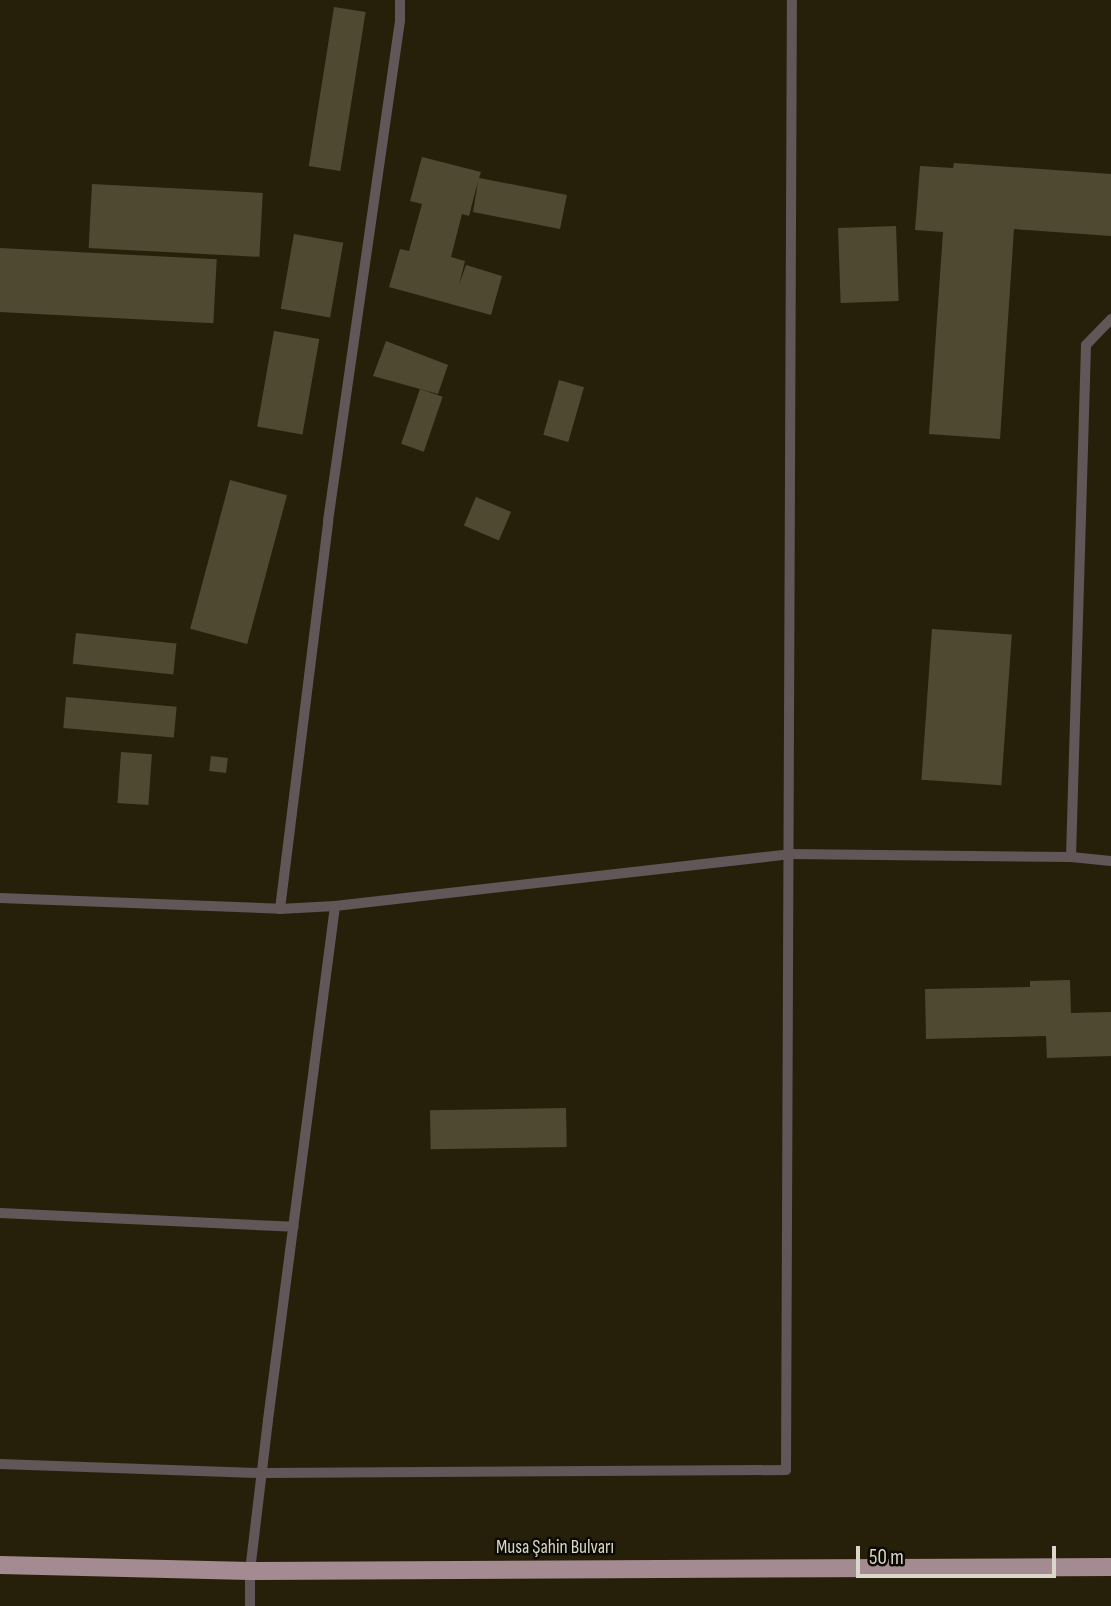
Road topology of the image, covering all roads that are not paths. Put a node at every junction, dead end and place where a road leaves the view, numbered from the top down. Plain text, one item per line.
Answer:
1 (400, 0) edge
2 (793, 0) edge
3 (1111, 319) edge
4 (788, 854) junction
5 (1070, 858) junction
6 (1111, 861) edge
7 (0, 898) edge
8 (335, 905) junction
9 (280, 909) junction
10 (0, 1213) edge
11 (295, 1227) junction
12 (0, 1464) edge
13 (264, 1473) junction
14 (0, 1565) edge
15 (1111, 1567) edge
16 (250, 1571) junction
17 (250, 1606) edge

1 - 9 lane
2 - 4 lane
3 - 5 lane
4 - 5 lane
4 - 8 lane
4 - 13 lane
5 - 6 lane
7 - 9 lane
8 - 9 lane
8 - 11 lane
10 - 11 lane
11 - 13 lane
12 - 13 lane
13 - 16 lane
14 - 16 main road, Musa Şahin Bulvarı
15 - 16 main road, Musa Şahin Bulvarı
16 - 17 lane

